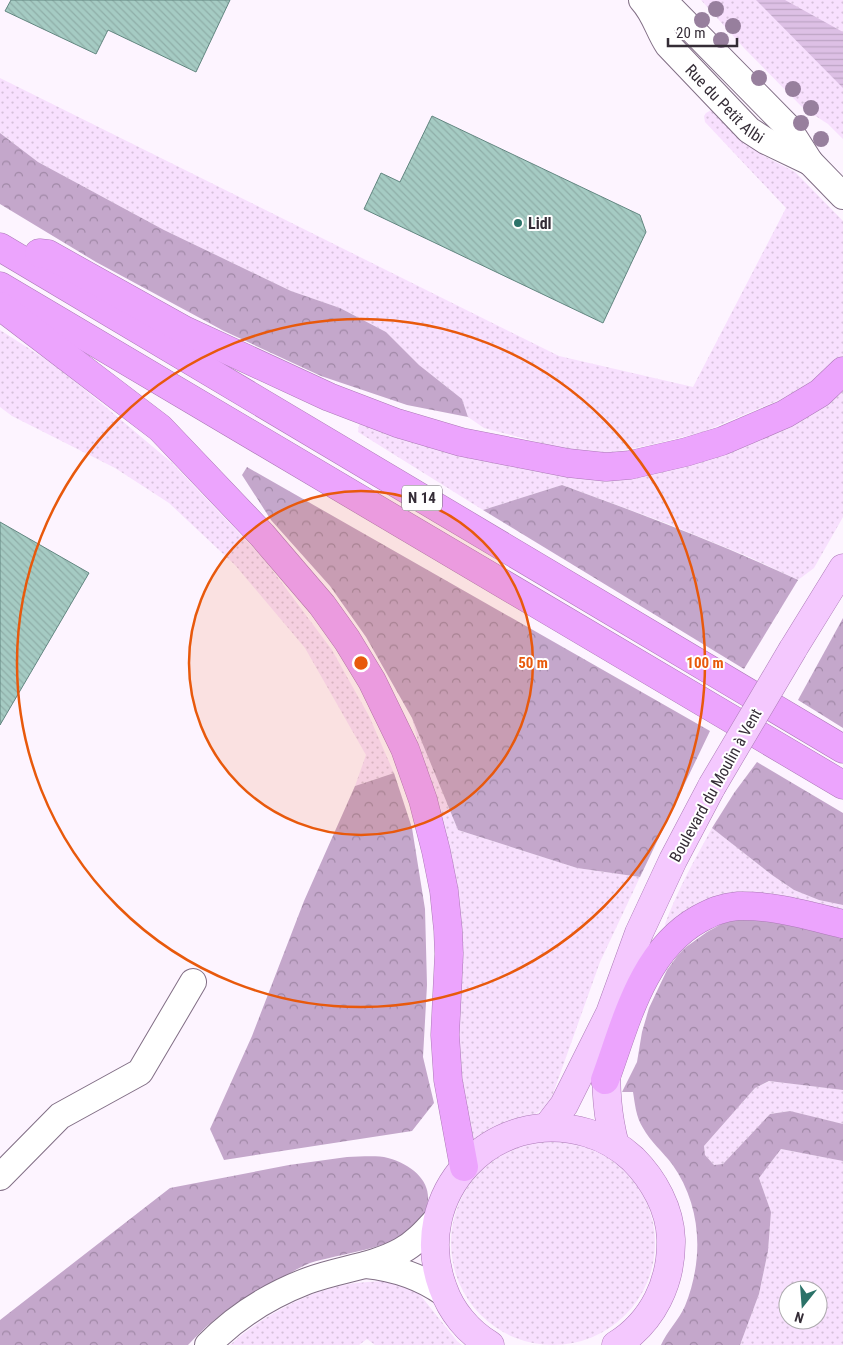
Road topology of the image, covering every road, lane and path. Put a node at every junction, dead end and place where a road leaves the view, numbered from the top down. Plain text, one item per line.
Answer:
1 (642, 0) edge
2 (663, 0) edge
3 (810, 162) junction
4 (843, 196) edge
5 (0, 247) edge
6 (0, 286) edge
7 (0, 306) edge
8 (843, 371) edge
9 (843, 568) edge
10 (843, 749) edge
11 (843, 785) edge
12 (843, 924) edge
13 (193, 982) dead end
14 (610, 1014) junction
15 (605, 1080) junction
16 (548, 1127) junction
17 (615, 1145) junction
18 (464, 1167) junction
19 (0, 1177) edge
20 (438, 1218) junction
21 (365, 1265) junction
22 (444, 1293) junction
23 (639, 1335) edge
24 (208, 1345) edge
25 (490, 1345) edge
26 (616, 1345) edge

1 - 3 street, Rue du Petit Albi
2 - 3 street, Rue du Petit Albi
3 - 4 street, Rue du Petit Albi
5 - 8 highway
5 - 10 highway, N 14
6 - 11 highway, N 14
7 - 18 highway
9 - 14 main road, Boulevard du Moulin à Vent, bridge
12 - 15 highway
13 - 19 street
14 - 15 main road, Boulevard du Moulin à Vent
14 - 16 main road, Boulevard du Moulin à Vent
15 - 17 main road, Boulevard du Moulin à Vent
16 - 17 main road
16 - 18 main road
17 - 23 main road
18 - 20 main road
20 - 21 street
20 - 22 main road
21 - 22 street
21 - 24 street
22 - 25 main road
23 - 26 main road

